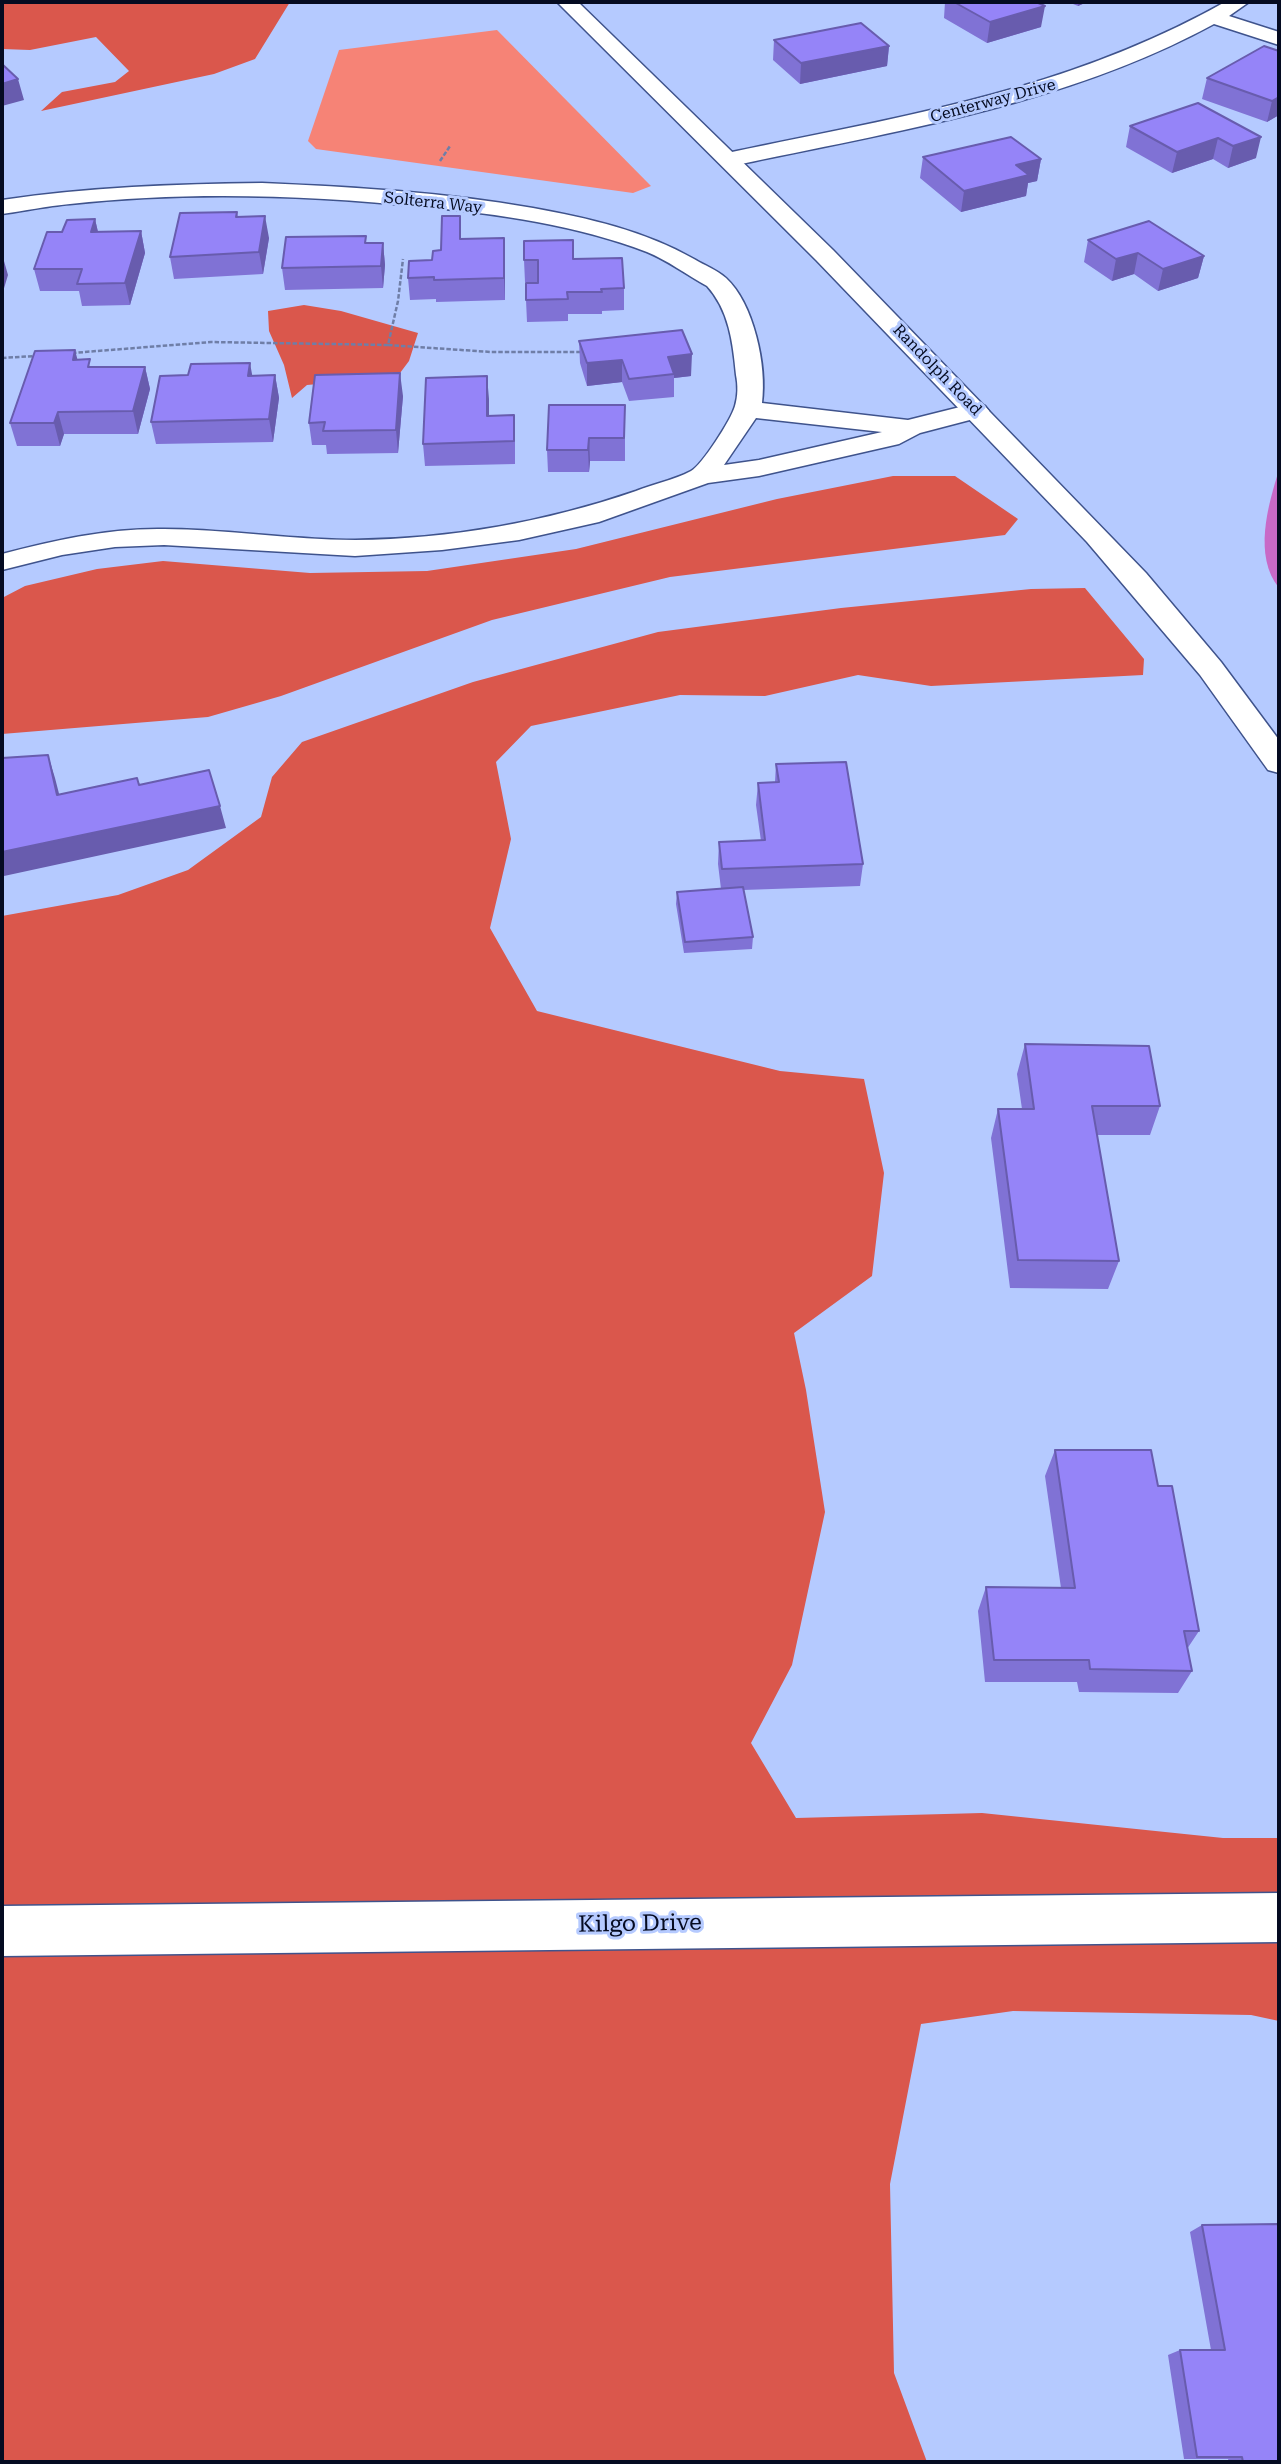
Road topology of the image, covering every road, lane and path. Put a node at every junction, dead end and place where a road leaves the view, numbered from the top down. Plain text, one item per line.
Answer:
1 (567, 2) edge
2 (1239, 2) edge
3 (1213, 17) junction
4 (1279, 39) edge
5 (732, 159) junction
6 (2, 207) edge
7 (402, 259) dead end
8 (388, 345) junction
9 (594, 350) edge
10 (65, 354) edge
11 (40, 355) edge
12 (2, 358) edge
13 (748, 409) junction
14 (976, 411) junction
15 (911, 427) junction
16 (703, 476) junction
17 (2, 562) edge
18 (1279, 763) edge
19 (1279, 1917) edge
20 (2, 1931) edge

1 - 5 street, Randolph Road
2 - 3 street, Centerway Drive
3 - 4 street
3 - 5 street, Centerway Drive
5 - 14 street, Randolph Road
6 - 13 street, Solterra Way
7 - 8 path
8 - 9 path
8 - 10 path
11 - 12 path
13 - 15 street
13 - 16 street
14 - 15 street
14 - 18 street, Randolph Road
15 - 16 street
16 - 17 street
19 - 20 street, Kilgo Drive

